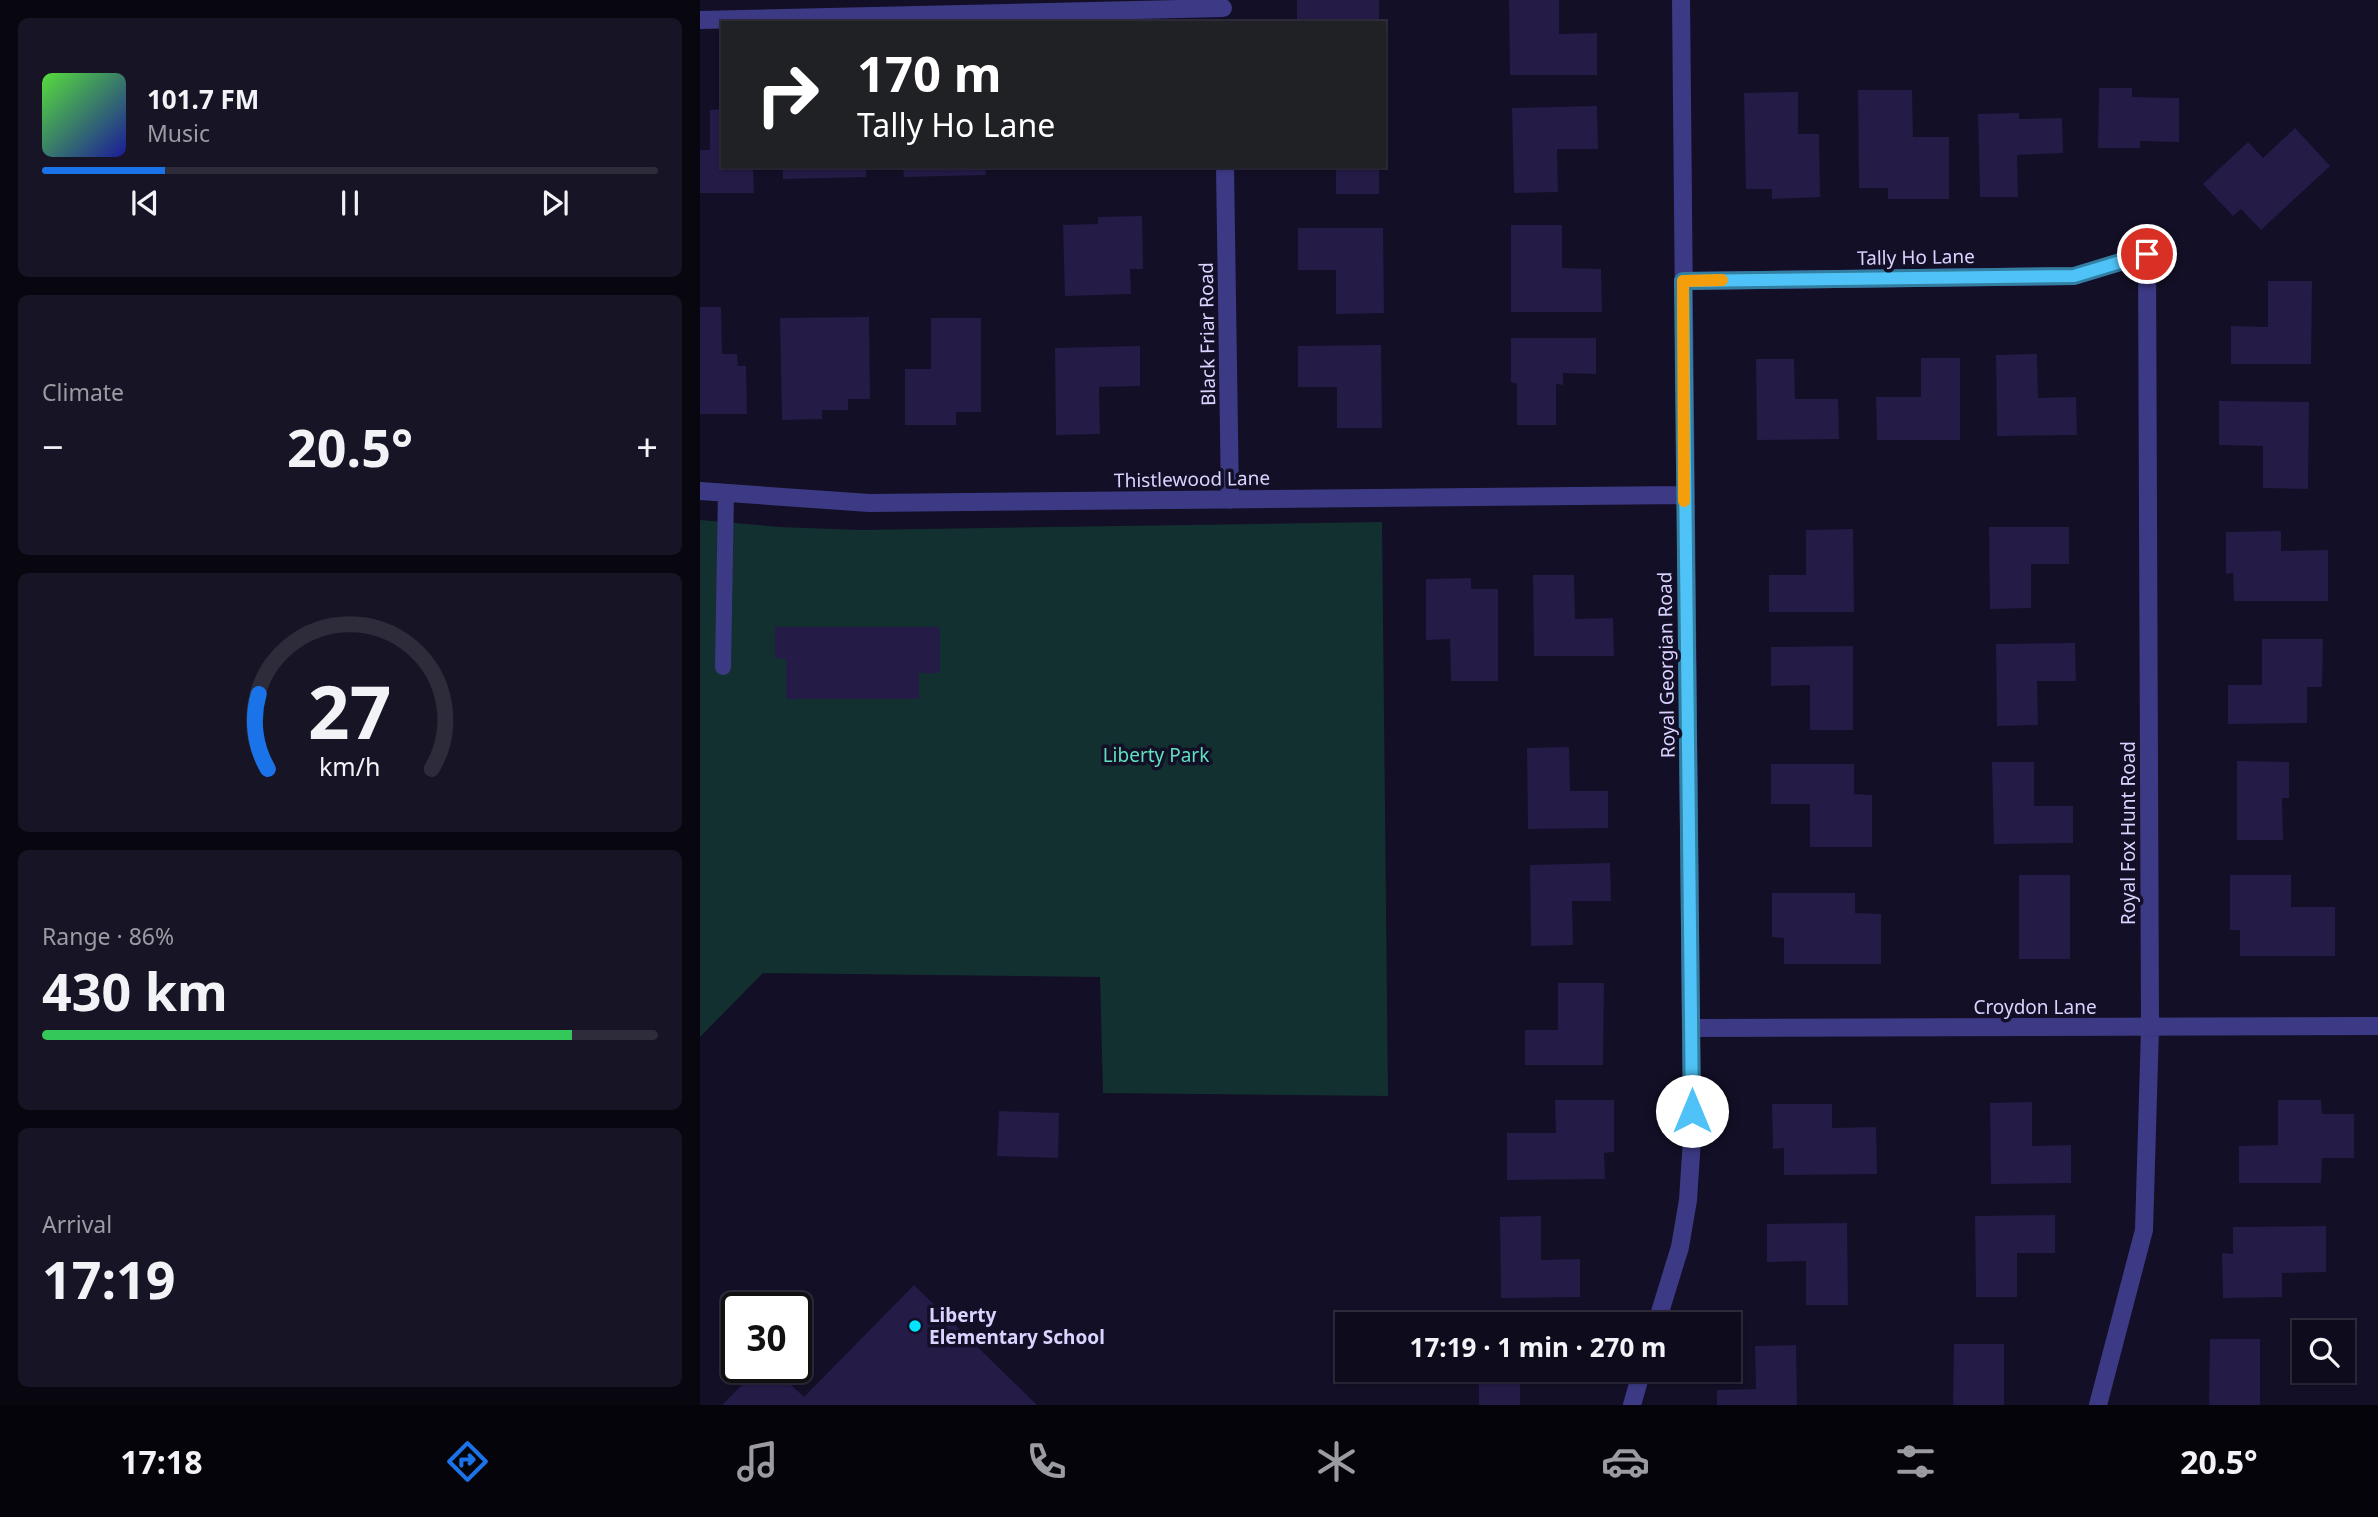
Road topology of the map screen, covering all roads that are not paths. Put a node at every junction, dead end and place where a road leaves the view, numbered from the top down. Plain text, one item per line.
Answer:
1 (1681, 0) edge
2 (1223, 10) edge
3 (700, 20) edge
4 (1225, 168) edge
5 (2147, 254) joint
6 (1683, 281) junction
7 (700, 491) edge
8 (726, 492) junction
9 (1684, 495) junction
10 (1230, 500) junction
11 (723, 667) dead end
12 (2378, 1026) edge
13 (1692, 1028) junction
14 (2150, 1028) junction
15 (1660, 1312) edge
16 (1639, 1382) edge
17 (1632, 1405) edge
18 (2098, 1405) edge

1 - 6 street, Royal Georgian Road
2 - 3 street
4 - 10 street, Black Friar Road
5 - 6 street, Tally Ho Lane
5 - 14 street, Royal Fox Hunt Road
6 - 9 street, Royal Georgian Road
7 - 8 street, Thistlewood Lane
8 - 10 street, Thistlewood Lane
8 - 11 lane
9 - 10 street, Thistlewood Lane
9 - 13 street, Royal Georgian Road
12 - 14 street, Croydon Lane
13 - 14 street, Croydon Lane
13 - 15 street, Royal Georgian Road
14 - 18 street, Royal Fox Hunt Road
16 - 17 street

